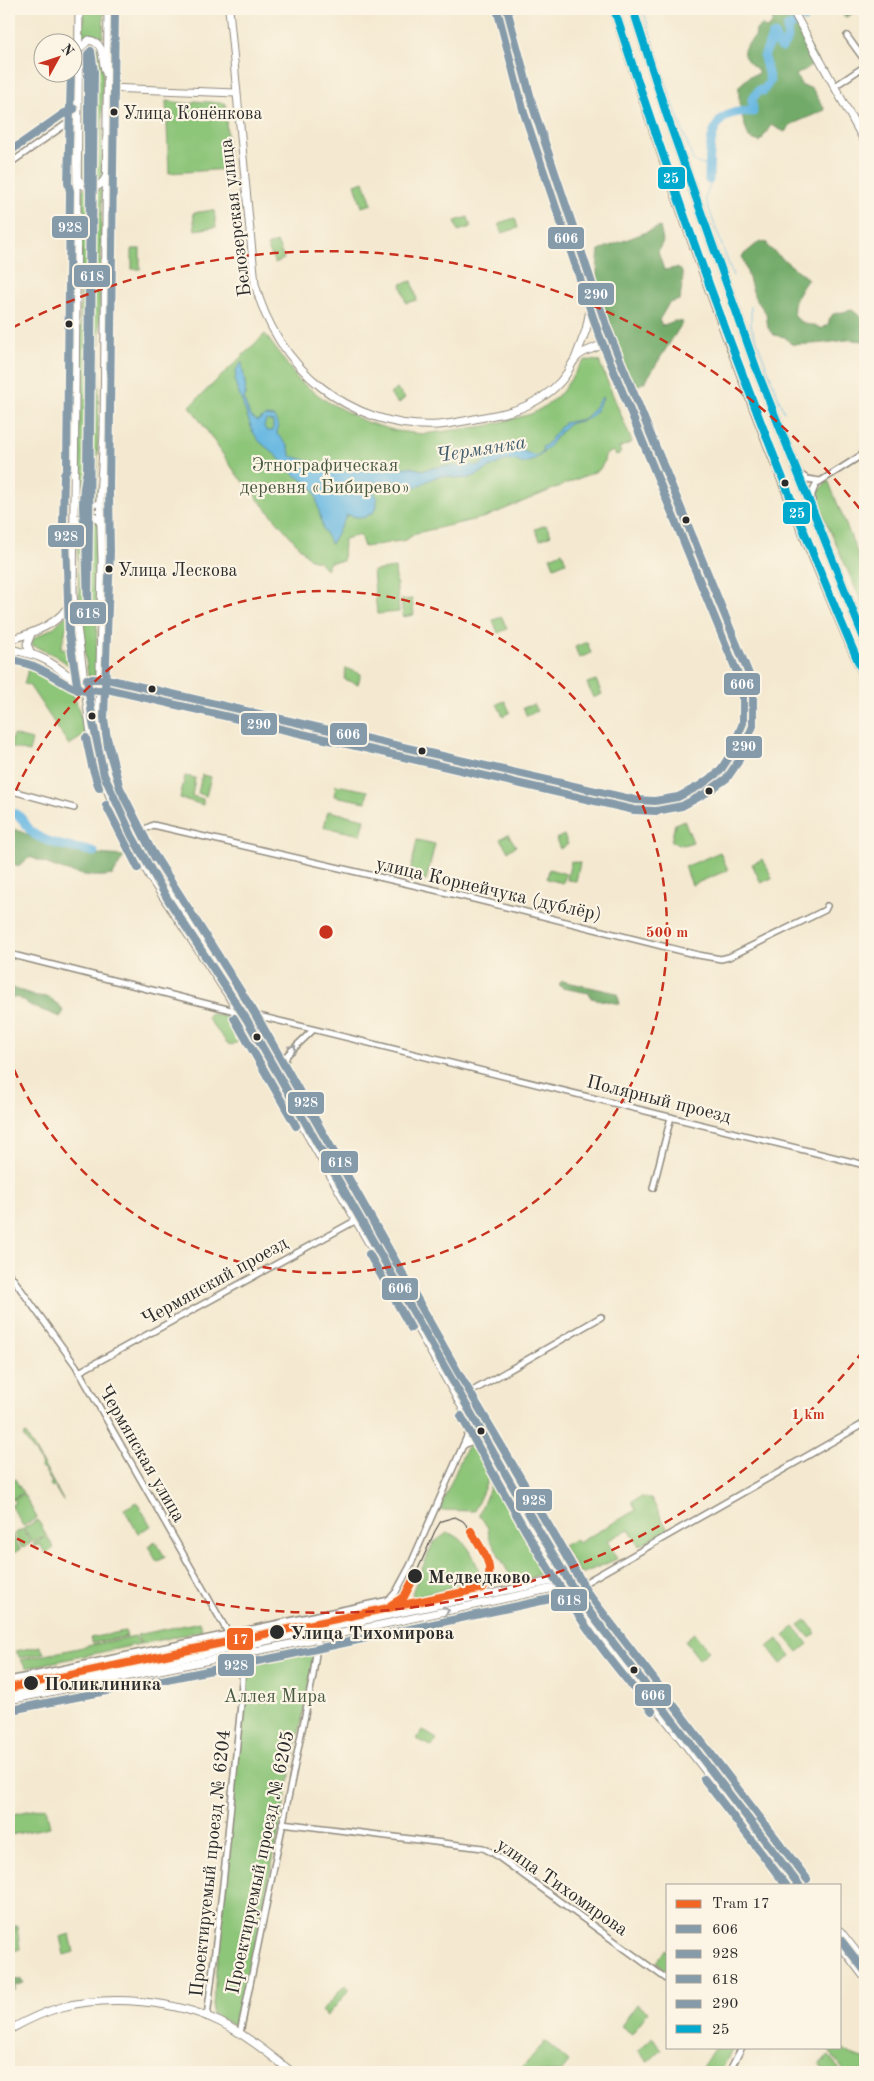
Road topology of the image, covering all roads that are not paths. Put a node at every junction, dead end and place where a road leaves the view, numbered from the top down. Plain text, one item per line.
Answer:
1 (79, 9) edge
2 (108, 9) edge
3 (228, 9) edge
4 (497, 9) edge
5 (614, 9) edge
6 (633, 9) edge
7 (792, 9) edge
8 (78, 32) edge
9 (846, 36) dead end
10 (82, 47) edge
11 (865, 61) edge
12 (865, 66) edge
13 (108, 77) junction
14 (78, 82) edge
15 (835, 86) junction
16 (108, 88) junction
17 (236, 93) junction
18 (78, 118) junction
19 (865, 142) edge
20 (9, 164) edge
21 (107, 176) junction
22 (78, 178) junction
23 (590, 309) junction
24 (586, 330) junction
25 (598, 332) junction
26 (602, 343) junction
27 (582, 353) junction
28 (609, 358) junction
29 (575, 359) junction
30 (865, 453) edge
31 (796, 471) junction
32 (820, 480) junction
33 (74, 497) junction
34 (100, 497) junction
35 (813, 512) junction
36 (100, 522) junction
37 (73, 524) junction
38 (73, 596) junction
39 (31, 634) junction
40 (9, 640) edge
41 (865, 641) edge
42 (9, 648) edge
43 (31, 654) junction
44 (865, 678) edge
45 (102, 679) junction
46 (84, 683) junction
47 (9, 790) edge
48 (74, 808) dead end
49 (135, 834) junction
50 (827, 906) dead end
51 (9, 954) edge
52 (237, 1011) junction
53 (248, 1013) junction
54 (313, 1030) junction
55 (282, 1072) junction
56 (274, 1075) junction
57 (671, 1117) junction
58 (865, 1165) edge
59 (348, 1188) junction
60 (653, 1188) dead end
61 (340, 1194) junction
62 (364, 1216) junction
63 (355, 1220) junction
64 (9, 1273) edge
65 (601, 1317) dead end
66 (79, 1372) junction
67 (466, 1395) junction
68 (457, 1400) junction
69 (470, 1422) junction
70 (865, 1423) edge
71 (462, 1446) junction
72 (488, 1454) junction
73 (561, 1579) junction
74 (578, 1586) junction
75 (567, 1588) junction
76 (352, 1609) junction
77 (356, 1623) junction
78 (230, 1634) junction
79 (318, 1638) junction
80 (239, 1651) junction
81 (9, 1680) edge
82 (9, 1695) edge
83 (9, 1700) edge
84 (724, 1780) junction
85 (717, 1786) junction
86 (740, 1802) junction
87 (733, 1807) junction
88 (282, 1823) junction
89 (793, 1884) edge
90 (804, 1884) edge
91 (842, 1934) edge
92 (842, 1948) edge
93 (865, 1963) edge
94 (865, 1978) edge
95 (666, 1979) edge
96 (207, 2017) junction
97 (9, 2030) edge
98 (240, 2033) junction
99 (742, 2048) edge
100 (292, 2072) edge
101 (730, 2072) edge

1 - 8 main road
2 - 13 main road
3 - 17 main road, Белозерская улица
4 - 23 main road
5 - 44 highway
6 - 31 highway
7 - 15 main road
9 - 11 street
10 - 13 main road
12 - 15 street
13 - 16 main road
14 - 18 main road
15 - 19 main road
16 - 17 main road
16 - 21 main road
17 - 29 main road, Белозерская улица
18 - 20 street
18 - 22 main road
21 - 22 main road
21 - 34 main road
22 - 33 main road
23 - 24 main road, Белозерская улица
23 - 25 main road
24 - 25 main road
24 - 29 main road, Белозерская улица
25 - 26 main road
26 - 27 main road, Белозерская улица
26 - 28 main road
27 - 28 main road
27 - 29 main road, Белозерская улица
28 - 45 main road
30 - 32 street
31 - 32 street
31 - 35 highway
32 - 35 street
33 - 34 street
33 - 37 main road
34 - 36 main road
35 - 41 highway
36 - 37 main road
36 - 45 main road
37 - 38 main road
38 - 39 main road
38 - 46 main road
39 - 40 main road
39 - 43 main road
42 - 43 main road
43 - 46 main road
45 - 46 main road
45 - 49 main road
46 - 52 main road
47 - 48 street
49 - 50 street, улица Корнейчука (дублёр)
49 - 53 main road
51 - 52 street, Полярный проезд
52 - 53 street, Полярный проезд
52 - 56 main road
53 - 54 street, Полярный проезд
53 - 55 main road
55 -> 54 street
54 - 57 street, Полярный проезд
55 - 56 main road
55 - 59 main road
56 - 61 main road
57 - 58 street, Полярный проезд
57 - 60 street
59 - 61 main road
59 - 62 main road
61 - 63 main road
62 - 63 street, Чермянский проезд
62 - 67 main road
63 - 66 street, Чермянский проезд
63 - 68 main road
64 - 66 street, Чермянская улица
65 - 67 street
66 - 78 street, Чермянская улица
67 - 68 street
67 - 74 main road
68 - 69 main road
69 - 71 street
69 - 72 main road
70 - 74 street
71 - 72 street
71 - 76 street
72 - 73 main road
73 - 74 main road
73 - 75 main road
73 - 77 main road
74 - 75 main road
74 - 84 main road
79 -> 75 main road
75 - 85 main road
76 - 77 street
76 - 78 street
77 - 80 main road
78 - 80 street, Чермянская улица
78 - 81 street
79 - 80 main road
79 - 88 street, Проектируемый проезд № 6205
80 - 82 main road
80 - 83 main road
80 - 96 street, Проектируемый проезд № 6204
84 - 85 street
84 - 86 main road
85 - 87 main road
86 - 87 street
86 - 90 main road
87 - 89 main road
88 - 95 street, улица Тихомирова
88 - 98 street, Проектируемый проезд № 6205
91 - 93 main road
92 - 94 main road
96 - 97 main road
96 - 98 main road
98 - 100 main road
99 - 101 street

